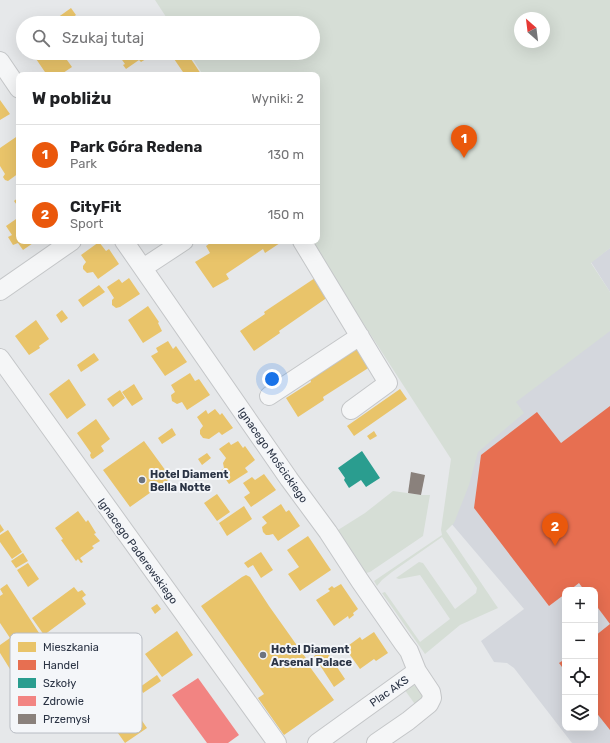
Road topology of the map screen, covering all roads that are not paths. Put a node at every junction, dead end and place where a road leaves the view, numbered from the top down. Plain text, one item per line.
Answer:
1 (0, 61) edge
2 (16, 84) edge
3 (68, 244) edge
4 (126, 244) edge
5 (179, 244) edge
6 (304, 244) edge
7 (143, 268) junction
8 (0, 291) edge
9 (360, 336) junction
10 (0, 358) edge
11 (269, 396) dead end
12 (351, 410) dead end
13 (417, 672) junction
14 (277, 743) edge
15 (317, 743) edge
16 (376, 743) edge

1 - 2 street
3 - 8 street
4 - 7 street, Ignacego Mościckiego
5 - 7 street
6 - 9 street
7 - 13 street, Ignacego Mościckiego
9 - 11 street
9 - 12 street
10 - 14 street, Ignacego Paderewskiego
13 - 15 street, Plac AKS
13 - 16 street, Plac AKS

